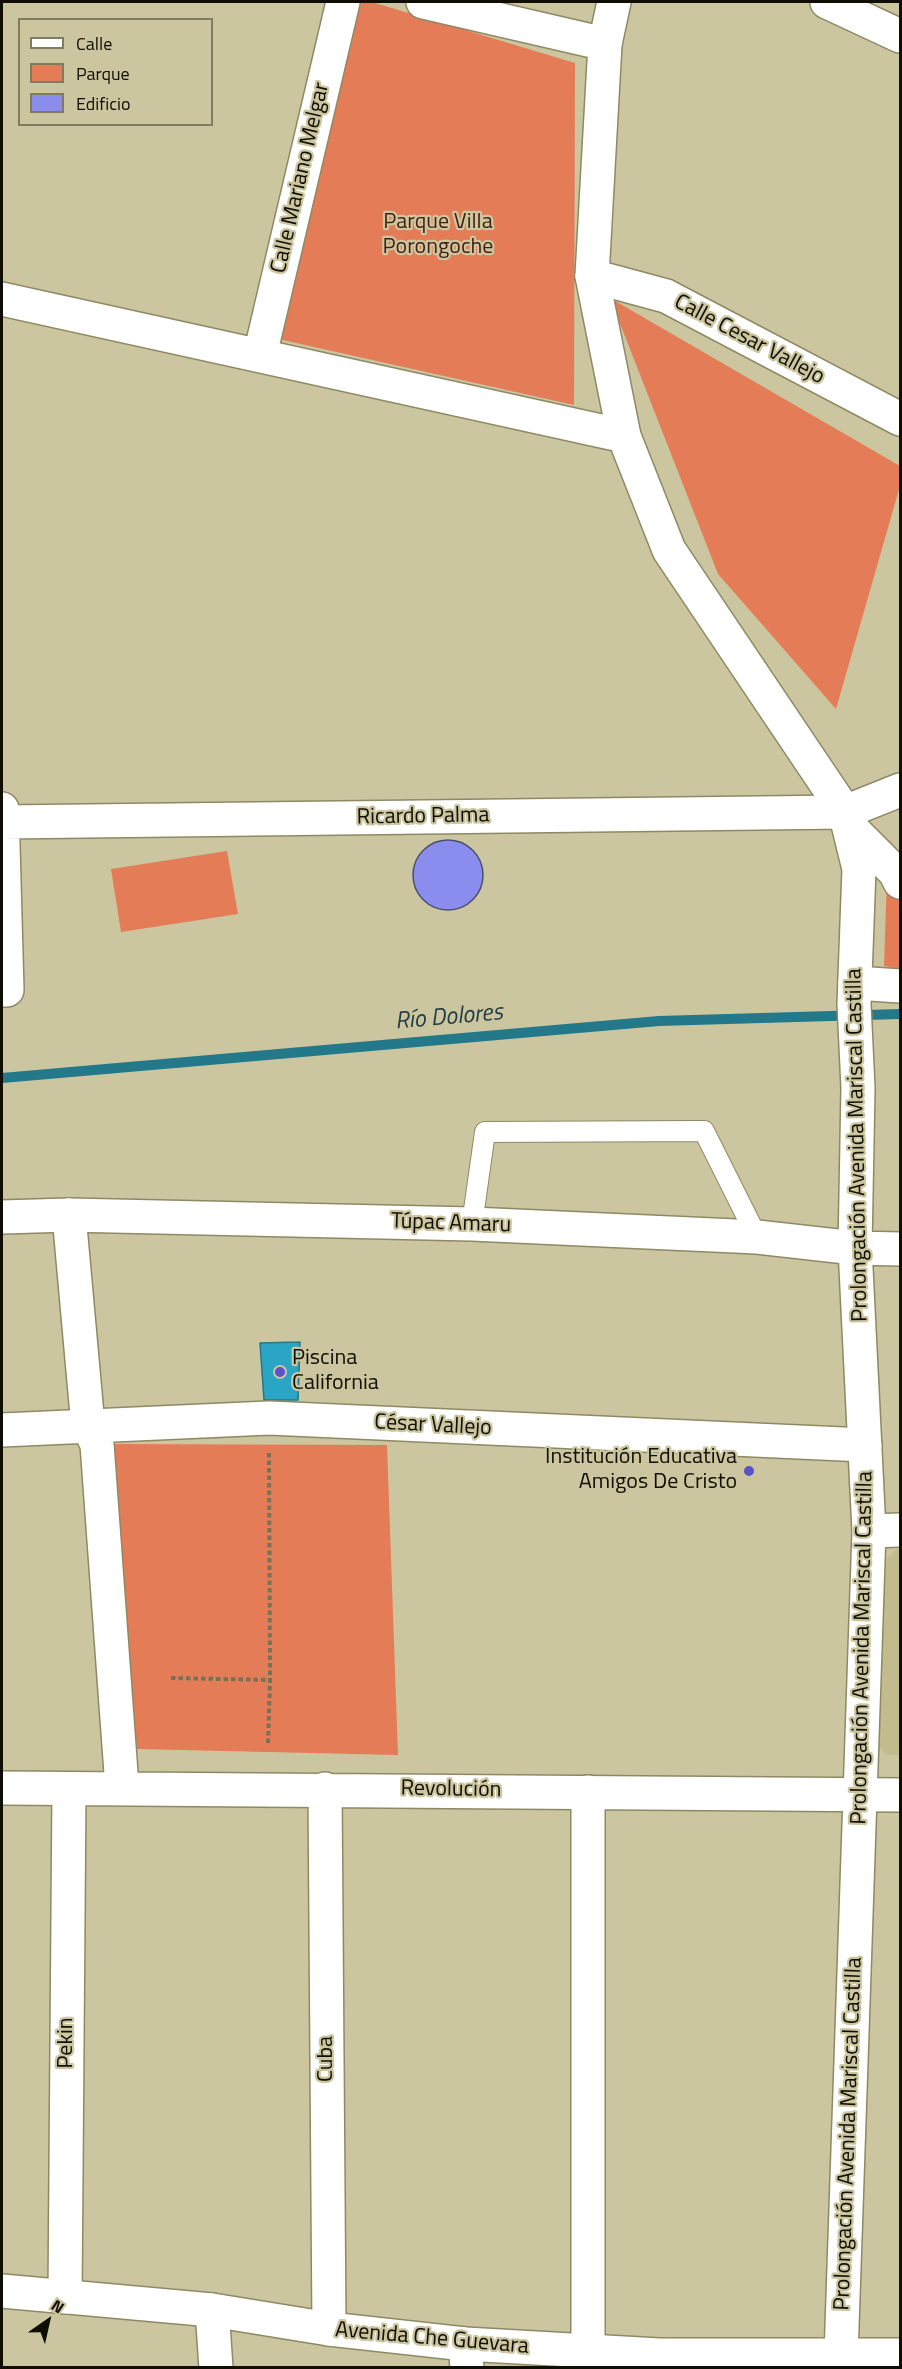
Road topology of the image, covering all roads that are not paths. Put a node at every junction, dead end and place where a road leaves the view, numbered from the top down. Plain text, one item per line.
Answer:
1 (343, 2) edge
2 (423, 2) edge
3 (614, 2) edge
4 (827, 2) edge
5 (900, 36) edge
6 (605, 44) junction
7 (592, 276) junction
8 (2, 299) edge
9 (260, 355) junction
10 (900, 419) edge
11 (624, 436) junction
12 (900, 790) edge
13 (2, 818) edge
14 (847, 819) junction
15 (900, 882) edge
16 (900, 986) edge
17 (2, 990) edge
18 (854, 993) junction
19 (69, 1215) junction
20 (2, 1217) edge
21 (472, 1224) junction
22 (757, 1237) junction
23 (855, 1248) junction
24 (900, 1249) edge
25 (88, 1426) junction
26 (2, 1430) edge
27 (865, 1445) junction
28 (885, 1531) edge
29 (122, 1787) junction
30 (2, 1788) edge
31 (69, 1789) junction
32 (325, 1789) junction
33 (588, 1792) junction
34 (862, 1795) junction
35 (900, 1795) edge
36 (2, 2291) edge
37 (65, 2296) junction
38 (212, 2310) junction
39 (329, 2329) junction
40 (588, 2351) junction
41 (900, 2355) edge
42 (466, 2356) edge
43 (841, 2356) junction
44 (660, 2361) edge
45 (216, 2367) edge

1 - 9 street, Calle Mariano Melgar
2 - 6 street
3 - 6 street, Prolongación Avenida Mariscal Castilla
4 - 5 street
6 - 7 street, Prolongación Avenida Mariscal Castilla
7 - 10 street, Calle Cesar Vallejo
7 - 11 street, Prolongación Avenida Mariscal Castilla
8 - 9 street
9 - 11 street
11 - 14 street, Prolongación Avenida Mariscal Castilla
12 - 14 street
13 - 14 street, Ricardo Palma
13 - 17 street
14 - 15 street
14 - 18 street, Prolongación Avenida Mariscal Castilla
16 - 18 street
18 - 23 street, Prolongación Avenida Mariscal Castilla
19 - 20 street, Túpac Amaru
19 - 21 street, Túpac Amaru
19 - 25 street
21 - 22 street, Túpac Amaru
21 - 22 lane
22 - 23 street, Túpac Amaru
23 - 24 street, Túpac Amaru
23 - 27 street, Prolongación Avenida Mariscal Castilla
25 - 26 street, César Vallejo
25 - 27 street, César Vallejo
25 - 29 street
27 - 28 street, Prolongación Avenida Mariscal Castilla
28 - 34 street, Prolongación Avenida Mariscal Castilla
29 - 31 street, Revolución
29 - 32 street, Revolución
30 - 31 street, Revolución
31 - 37 street, Pekin
32 - 33 street, Revolución
32 - 39 street, Cuba
33 - 34 street, Revolución
33 - 40 street
34 - 35 street, Revolución
34 - 43 street, Prolongación Avenida Mariscal Castilla
36 - 37 street, Avenida Che Guevara
37 - 38 street, Avenida Che Guevara
38 - 39 street, Avenida Che Guevara
38 - 45 street
39 - 42 street, Avenida Che Guevara
40 - 42 street, Avenida Che Guevara
40 - 44 street, Avenida Che Guevara
41 - 43 street, Avenida Che Guevara
43 - 44 street, Avenida Che Guevara

